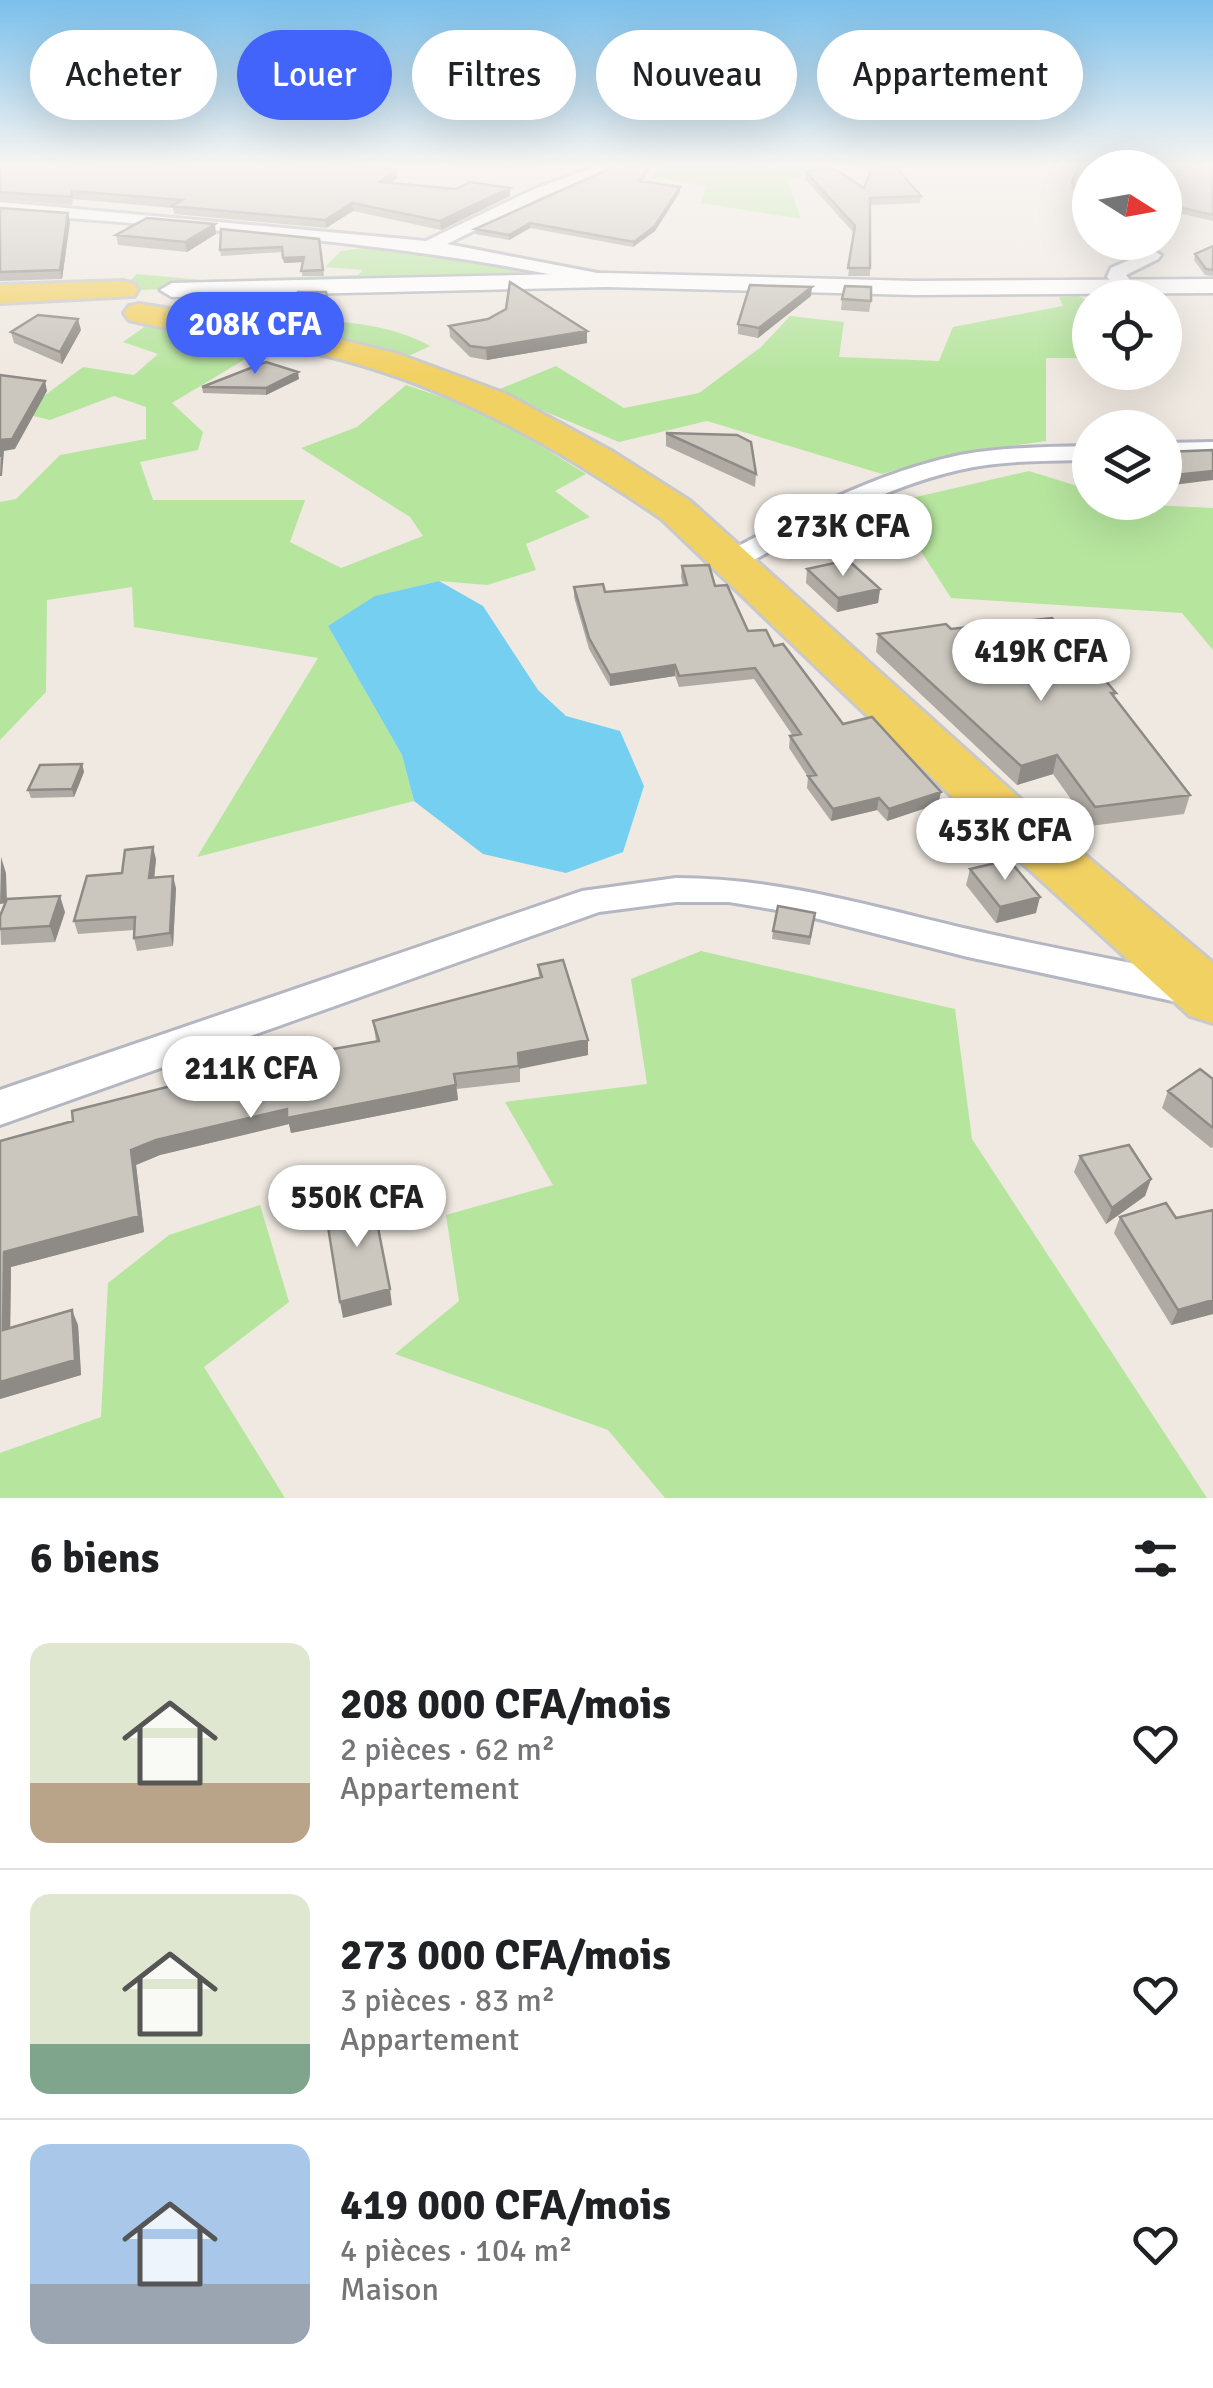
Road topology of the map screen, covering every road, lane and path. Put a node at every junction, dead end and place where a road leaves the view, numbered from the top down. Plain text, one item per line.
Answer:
1 (321, 235) edge
2 (453, 235) edge
3 (426, 248) junction
4 (1142, 260) edge
5 (606, 280) junction
6 (1119, 280) edge
7 (1182, 286) edge
8 (1213, 286) edge
9 (1072, 287) edge
10 (0, 296) edge
11 (134, 300) junction
12 (1213, 449) edge
13 (1182, 450) edge
14 (1072, 453) edge
15 (730, 562) junction
16 (1209, 996) edge
17 (0, 1108) edge

1 - 3 street
2 - 3 street
3 - 5 street
4 - 6 street
5 - 9 street
5 - 11 street
7 - 8 street
10 - 11 main road
11 - 15 main road
12 - 13 street
14 - 15 street
15 - 16 main road
16 - 17 street

